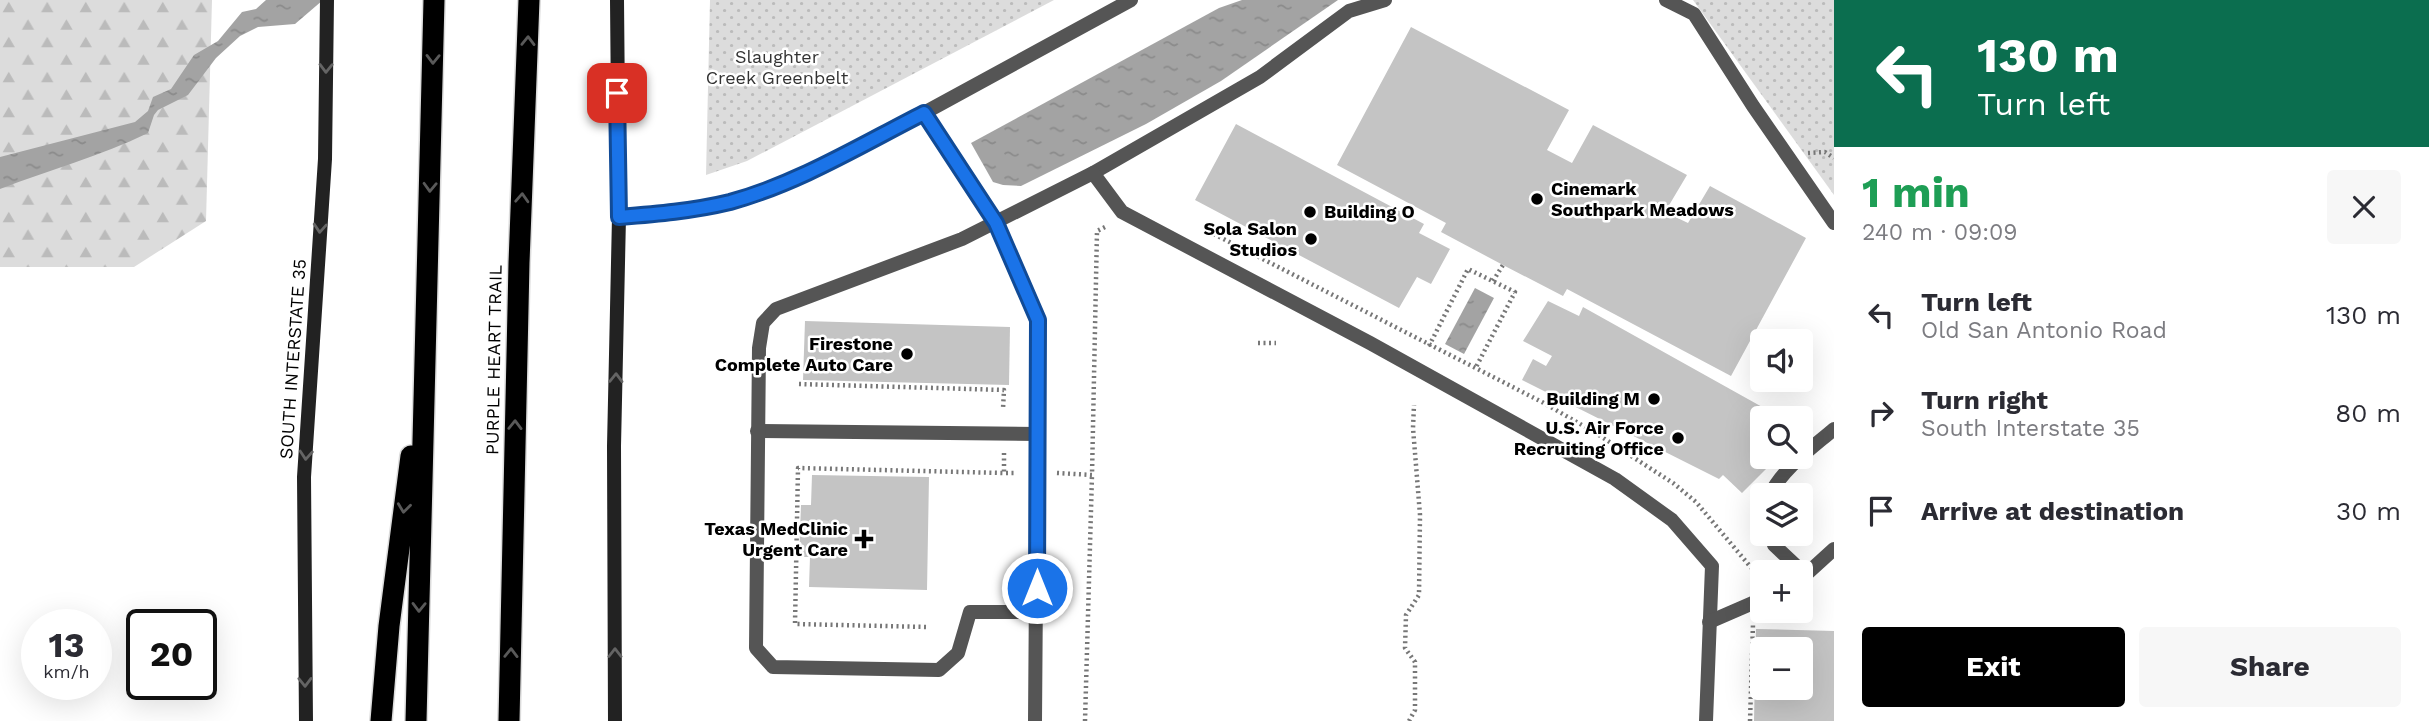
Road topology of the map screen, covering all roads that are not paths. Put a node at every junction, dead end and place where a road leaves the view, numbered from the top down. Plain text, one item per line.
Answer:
1 (327, 0) edge
2 (434, 0) edge
3 (530, 0) edge
4 (617, 0) edge
5 (1131, 0) edge
6 (1384, 0) edge
7 (1666, 0) edge
8 (924, 113) junction
9 (1093, 173) junction
10 (619, 217) junction
11 (996, 223) junction
12 (1834, 223) edge
13 (425, 343) junction
14 (1834, 429) edge
15 (757, 431) junction
16 (1037, 434) junction
17 (1778, 483) edge
18 (1775, 546) edge
19 (1834, 550) edge
20 (1788, 560) edge
21 (1813, 569) edge
22 (1750, 604) edge
23 (1036, 612) junction
24 (1709, 622) junction
25 (306, 721) edge
26 (381, 721) edge
27 (416, 721) edge
28 (509, 721) edge
29 (615, 721) edge
30 (1035, 721) edge
31 (1706, 721) edge

1 -> 25 main road, SOUTH INTERSTATE 35
2 -> 13 highway
28 -> 3 highway, PURPLE HEART TRAIL
4 - 10 main road
5 - 8 street
6 - 9 street
7 - 12 street
8 - 10 street
8 - 11 street
9 - 11 street
9 - 24 street
29 -> 10 main road
11 - 15 street
11 - 16 street
13 -> 26 highway
13 -> 27 highway
14 - 17 street
15 - 16 street
15 - 23 street
16 - 23 street
18 - 20 street
19 - 21 street
22 - 24 street
23 - 30 street
24 - 31 street

